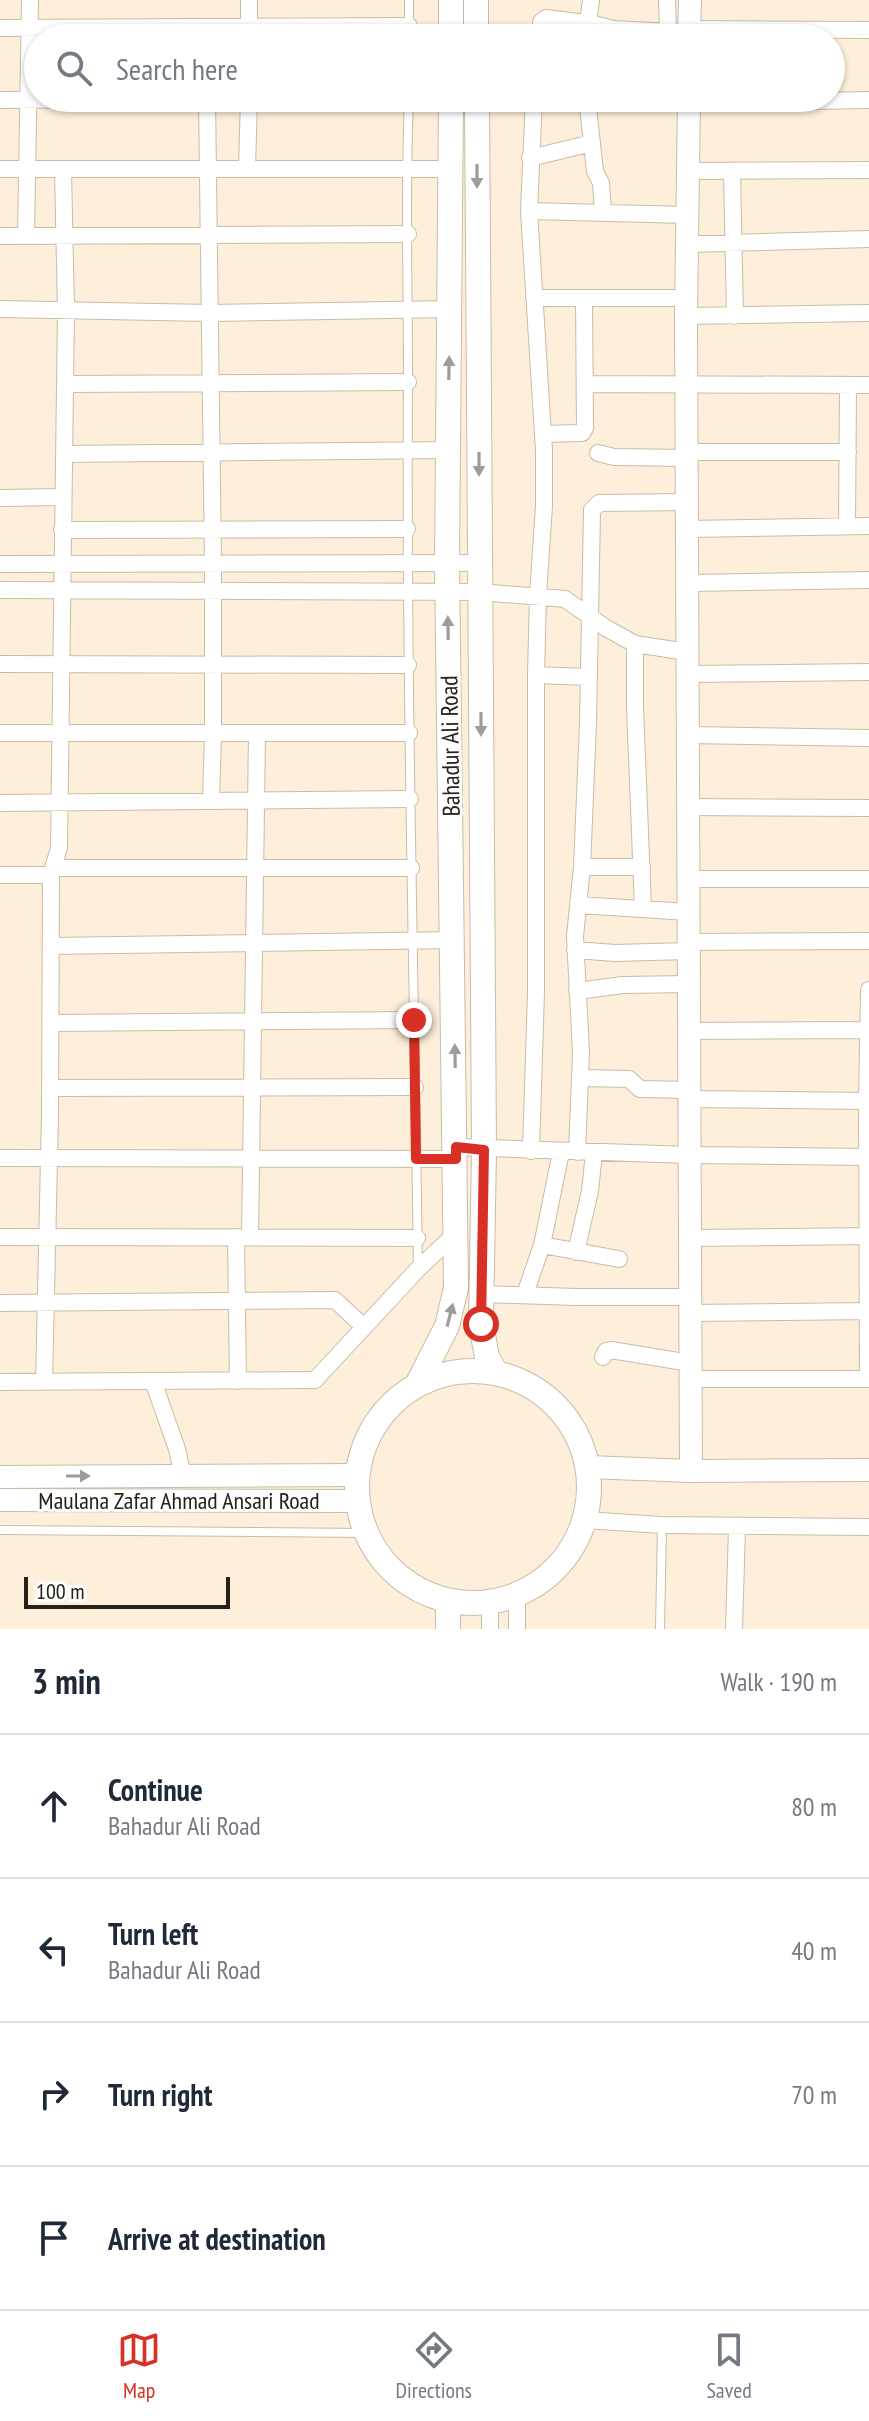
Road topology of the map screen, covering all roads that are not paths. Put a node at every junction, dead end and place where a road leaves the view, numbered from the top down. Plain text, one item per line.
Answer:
1 (30, 0) edge
2 (249, 0) edge
3 (409, 0) edge
4 (451, 0) edge
5 (476, 0) edge
6 (591, 0) edge
7 (667, 0) edge
8 (690, 0) edge
9 (588, 23) junction
10 (30, 24) edge
11 (249, 24) edge
12 (409, 24) edge
13 (451, 24) edge
14 (476, 24) edge
15 (541, 24) edge
16 (592, 24) edge
17 (679, 24) edge
18 (686, 24) edge
19 (0, 28) edge
20 (24, 28) edge
21 (845, 30) edge
22 (869, 30) edge
23 (0, 100) edge
24 (24, 100) edge
25 (845, 100) edge
26 (869, 100) edge
27 (29, 112) edge
28 (207, 112) edge
29 (249, 112) edge
30 (408, 112) edge
31 (451, 112) edge
32 (477, 112) edge
33 (533, 112) edge
34 (590, 112) edge
35 (689, 112) edge
36 (592, 143) junction
37 (530, 158) junction
38 (247, 168) junction
39 (0, 169) edge
40 (27, 169) junction
41 (406, 169) junction
42 (451, 169) junction
43 (63, 170) junction
44 (209, 170) junction
45 (869, 170) edge
46 (688, 171) junction
47 (732, 171) junction
48 (529, 211) junction
49 (603, 212) junction
50 (688, 215) junction
51 (408, 234) junction
52 (0, 236) edge
53 (26, 236) junction
54 (65, 236) junction
55 (209, 236) junction
56 (869, 239) edge
57 (733, 241) junction
58 (687, 244) junction
59 (534, 298) junction
60 (584, 298) junction
61 (686, 307) junction
62 (0, 309) edge
63 (450, 309) junction
64 (66, 310) junction
65 (408, 310) junction
66 (210, 313) junction
67 (869, 313) edge
68 (735, 316) junction
69 (408, 382) junction
70 (211, 383) junction
71 (687, 383) junction
72 (65, 384) junction
73 (585, 384) junction
74 (869, 385) edge
75 (848, 386) junction
76 (543, 434) junction
77 (448, 450) junction
78 (407, 451) junction
79 (848, 452) junction
80 (211, 453) junction
81 (598, 453) dead end
82 (64, 454) junction
83 (687, 455) junction
84 (63, 497) junction
85 (0, 498) edge
86 (687, 502) junction
87 (847, 526) junction
88 (869, 526) edge
89 (212, 529) junction
90 (407, 529) junction
91 (687, 529) junction
92 (62, 530) junction
93 (447, 562) junction
94 (62, 563) junction
95 (213, 563) junction
96 (407, 563) junction
97 (480, 563) junction
98 (0, 564) edge
99 (869, 580) edge
100 (687, 583) junction
101 (0, 590) edge
102 (61, 591) junction
103 (212, 591) junction
104 (407, 592) junction
105 (448, 592) junction
106 (480, 592) junction
107 (538, 596) junction
108 (588, 615) junction
109 (635, 644) junction
110 (687, 663) junction
111 (0, 664) edge
112 (61, 664) junction
113 (213, 664) junction
114 (408, 665) junction
115 (869, 672) edge
116 (536, 675) junction
117 (588, 677) junction
118 (0, 733) edge
119 (60, 733) junction
120 (409, 733) junction
121 (213, 734) junction
122 (257, 734) junction
123 (688, 735) junction
124 (869, 738) edge
125 (410, 799) junction
126 (211, 801) junction
127 (256, 801) junction
128 (0, 803) edge
129 (59, 803) junction
130 (688, 807) junction
131 (869, 808) edge
132 (582, 867) junction
133 (642, 867) junction
134 (255, 868) junction
135 (411, 868) junction
136 (52, 871) junction
137 (0, 875) edge
138 (688, 879) junction
139 (869, 879) edge
140 (579, 905) junction
141 (643, 908) junction
142 (688, 912) junction
143 (412, 940) junction
144 (454, 940) junction
145 (869, 941) edge
146 (254, 943) junction
147 (51, 946) junction
148 (688, 947) junction
149 (575, 950) junction
150 (689, 984) junction
151 (869, 990) edge
152 (577, 991) junction
153 (414, 1020) junction
154 (253, 1021) junction
155 (50, 1023) junction
156 (868, 1030) edge
157 (689, 1031) junction
158 (581, 1078) junction
159 (415, 1087) junction
160 (50, 1088) junction
161 (252, 1088) junction
162 (689, 1094) junction
163 (868, 1101) edge
164 (484, 1150) junction
165 (531, 1151) junction
166 (569, 1152) junction
167 (456, 1153) junction
168 (594, 1153) junction
169 (689, 1155) junction
170 (868, 1157) edge
171 (0, 1158) edge
172 (49, 1158) junction
173 (251, 1158) junction
174 (416, 1159) junction
175 (456, 1233) junction
176 (868, 1236) edge
177 (0, 1237) edge
178 (47, 1237) junction
179 (243, 1237) junction
180 (417, 1238) junction
181 (690, 1238) junction
182 (542, 1245) junction
183 (576, 1252) junction
184 (619, 1259) dead end
185 (418, 1269) junction
186 (481, 1294) junction
187 (525, 1294) junction
188 (236, 1301) junction
189 (0, 1303) edge
190 (45, 1303) junction
191 (690, 1305) junction
192 (868, 1311) edge
193 (364, 1327) junction
194 (603, 1357) dead end
195 (690, 1371) junction
196 (496, 1373) junction
197 (868, 1379) edge
198 (153, 1381) junction
199 (238, 1381) junction
200 (0, 1382) edge
201 (44, 1382) junction
202 (417, 1385) junction
203 (588, 1467) junction
204 (869, 1470) edge
205 (691, 1471) junction
206 (358, 1475) junction
207 (183, 1476) junction
208 (0, 1477) edge
209 (0, 1500) edge
210 (358, 1501) junction
211 (585, 1520) junction
212 (662, 1525) junction
213 (737, 1527) junction
214 (869, 1527) edge
215 (0, 1530) edge
216 (366, 1533) junction
217 (517, 1596) junction
218 (448, 1602) junction
219 (490, 1603) junction
220 (448, 1629) edge
221 (490, 1629) edge
222 (517, 1629) edge
223 (660, 1629) edge
224 (734, 1629) edge

1 - 10 street
2 - 11 street
3 - 12 lane
4 - 13 main road
5 - 14 main road
6 - 9 street
7 - 17 street
8 - 18 street
9 - 15 street
9 - 16 street
19 - 20 street
21 - 22 street
23 - 24 street
25 - 26 street
27 - 40 street
28 - 44 street
29 - 38 street
30 - 41 lane
31 - 42 main road, Bahadur Ali Road
32 -> 97 main road, Bahadur Ali Road
33 - 37 street
34 - 36 street
35 - 46 street
36 - 37 street
36 - 49 street
37 - 48 street
38 - 41 street
38 - 44 street
39 - 40 street
40 - 43 street
40 - 53 street
41 - 42 street
41 - 51 lane
42 - 63 main road, Bahadur Ali Road
43 - 44 street
43 - 54 street
44 - 55 street
45 - 47 street
46 - 47 street
46 - 50 street
47 - 57 street
48 - 49 street
48 - 59 street
49 - 50 street
50 - 58 street
51 - 55 street
51 - 65 lane
52 - 53 street
53 - 54 street
54 - 55 street
54 - 64 street
55 - 66 street
56 - 57 street
57 - 58 street
57 - 68 street
58 - 61 street
59 - 60 street
59 - 76 street
60 - 61 street
60 - 73 street
61 - 68 street
61 - 71 street
62 - 64 street
63 - 65 street
77 -> 63 main road, Bahadur Ali Road
64 - 66 street
64 - 72 street
65 - 66 street
65 - 69 lane
66 - 70 street
67 - 68 street
69 - 70 street
69 - 78 lane
70 - 72 street
70 - 80 street
71 - 73 street
71 - 75 street
71 - 83 street
72 - 82 street
73 - 76 street
74 - 75 street
75 - 79 street
76 - 107 street
77 - 78 street
77 - 93 main road, Bahadur Ali Road
78 - 80 street
78 - 90 lane
79 - 83 street
79 - 87 street
80 - 82 street
80 - 89 street
81 - 83 street
82 - 84 street
83 - 86 street
84 - 85 street
84 - 92 street
86 - 91 street
86 - 108 street
87 - 88 street
87 - 91 street
89 - 90 street
89 - 92 street
89 - 95 street
90 - 96 lane
91 - 100 street
92 - 94 street
93 - 96 street
93 - 97 street
93 - 105 main road, Bahadur Ali Road
94 - 95 street
94 - 98 street
94 - 102 street
95 - 96 street
95 - 103 street
96 - 104 lane
97 - 106 main road, Bahadur Ali Road
99 - 100 street
100 - 110 street
101 - 102 street
102 - 103 street
102 - 112 street
103 - 104 street
103 - 113 street
104 - 105 street
104 - 114 lane
105 - 106 street
144 -> 105 main road, Bahadur Ali Road
106 - 107 street
106 -> 164 main road, Bahadur Ali Road
107 - 108 street
107 - 116 street
108 - 109 street
108 - 117 street
109 - 110 street
109 - 133 street
110 - 115 street
110 - 123 street
111 - 112 street
112 - 113 street
112 - 119 street
113 - 114 street
113 - 121 street
114 - 120 lane
116 - 117 street
116 - 165 street
117 - 132 street
118 - 119 street
119 - 121 street
119 - 129 street
120 - 122 street
120 - 125 lane
121 - 122 street
121 - 126 street
122 - 127 street
123 - 124 street
123 - 130 street
125 - 127 street
125 - 135 lane
126 - 127 street
126 - 129 street
127 - 134 street
128 - 129 street
129 - 136 street
130 - 131 street
130 - 138 street
132 - 133 street
132 - 140 street
133 - 141 street
134 - 135 street
134 - 136 street
134 - 146 street
135 - 143 lane
136 - 137 street
136 - 147 street
138 - 139 street
138 - 142 street
140 - 141 street
140 - 149 street
141 - 142 street
142 - 148 street
143 - 144 street
143 - 146 street
143 - 153 lane
167 -> 144 main road, Bahadur Ali Road
145 - 148 street
146 - 147 street
146 - 154 street
147 - 155 street
148 - 149 street
148 - 150 street
149 - 152 street
150 - 152 street
150 - 157 street
151 - 156 street
152 - 158 street
153 - 154 street
153 - 159 lane
154 - 155 street
154 - 161 street
155 - 160 street
156 - 157 street
156 - 163 street
157 - 162 street
158 - 162 street
158 - 166 street
159 - 161 street
159 - 174 lane
160 - 161 street
160 - 172 street
161 - 173 street
162 - 163 street
162 - 169 street
163 - 170 street
164 - 165 street
164 - 167 street
164 - 186 main road, Bahadur Ali Road
165 - 166 street
166 - 168 street
166 - 182 street
167 - 174 street
167 - 175 main road, Bahadur Ali Road
168 - 169 street
168 - 183 street
169 - 170 street
169 - 181 street
170 - 176 street
171 - 172 street
172 - 173 street
172 - 178 street
173 - 174 street
173 - 179 street
174 - 180 lane
175 - 185 street
202 -> 175 main road, Bahadur Ali Road
176 - 181 street
176 - 192 street
177 - 178 street
178 - 179 street
178 - 190 street
179 - 180 street
179 - 188 street
180 - 185 lane
181 - 191 street
182 - 183 street
182 - 187 street
183 - 184 street
185 - 193 street
186 - 187 street
186 - 196 main road, Bahadur Ali Road
187 - 191 street
188 - 190 street
188 - 193 street
188 - 199 street
189 - 190 street
190 - 201 street
191 - 192 street
191 - 195 street
192 - 197 street
193 - 199 street
194 - 195 street
195 - 197 street
195 - 205 street
196 - 202 main road
196 - 203 main road
198 - 199 street
198 - 201 street
198 - 207 street
200 - 201 street
202 - 206 main road
203 - 205 street
203 - 211 main road
204 - 205 street
206 - 207 street, Maulana Zafar Ahmad Ansari Road
206 - 210 main road
208 -> 207 street, Maulana Zafar Ahmad Ansari Road
209 - 210 street, Maulana Zafar Ahmad Ansari Road
210 - 216 main road
211 - 212 street
211 - 217 main road
212 - 213 street
212 - 223 lane
213 - 214 street
213 - 224 street
215 - 216 lane
216 - 218 main road
217 - 219 main road
217 - 222 street
218 - 219 main road
218 - 220 main road
219 - 221 street

